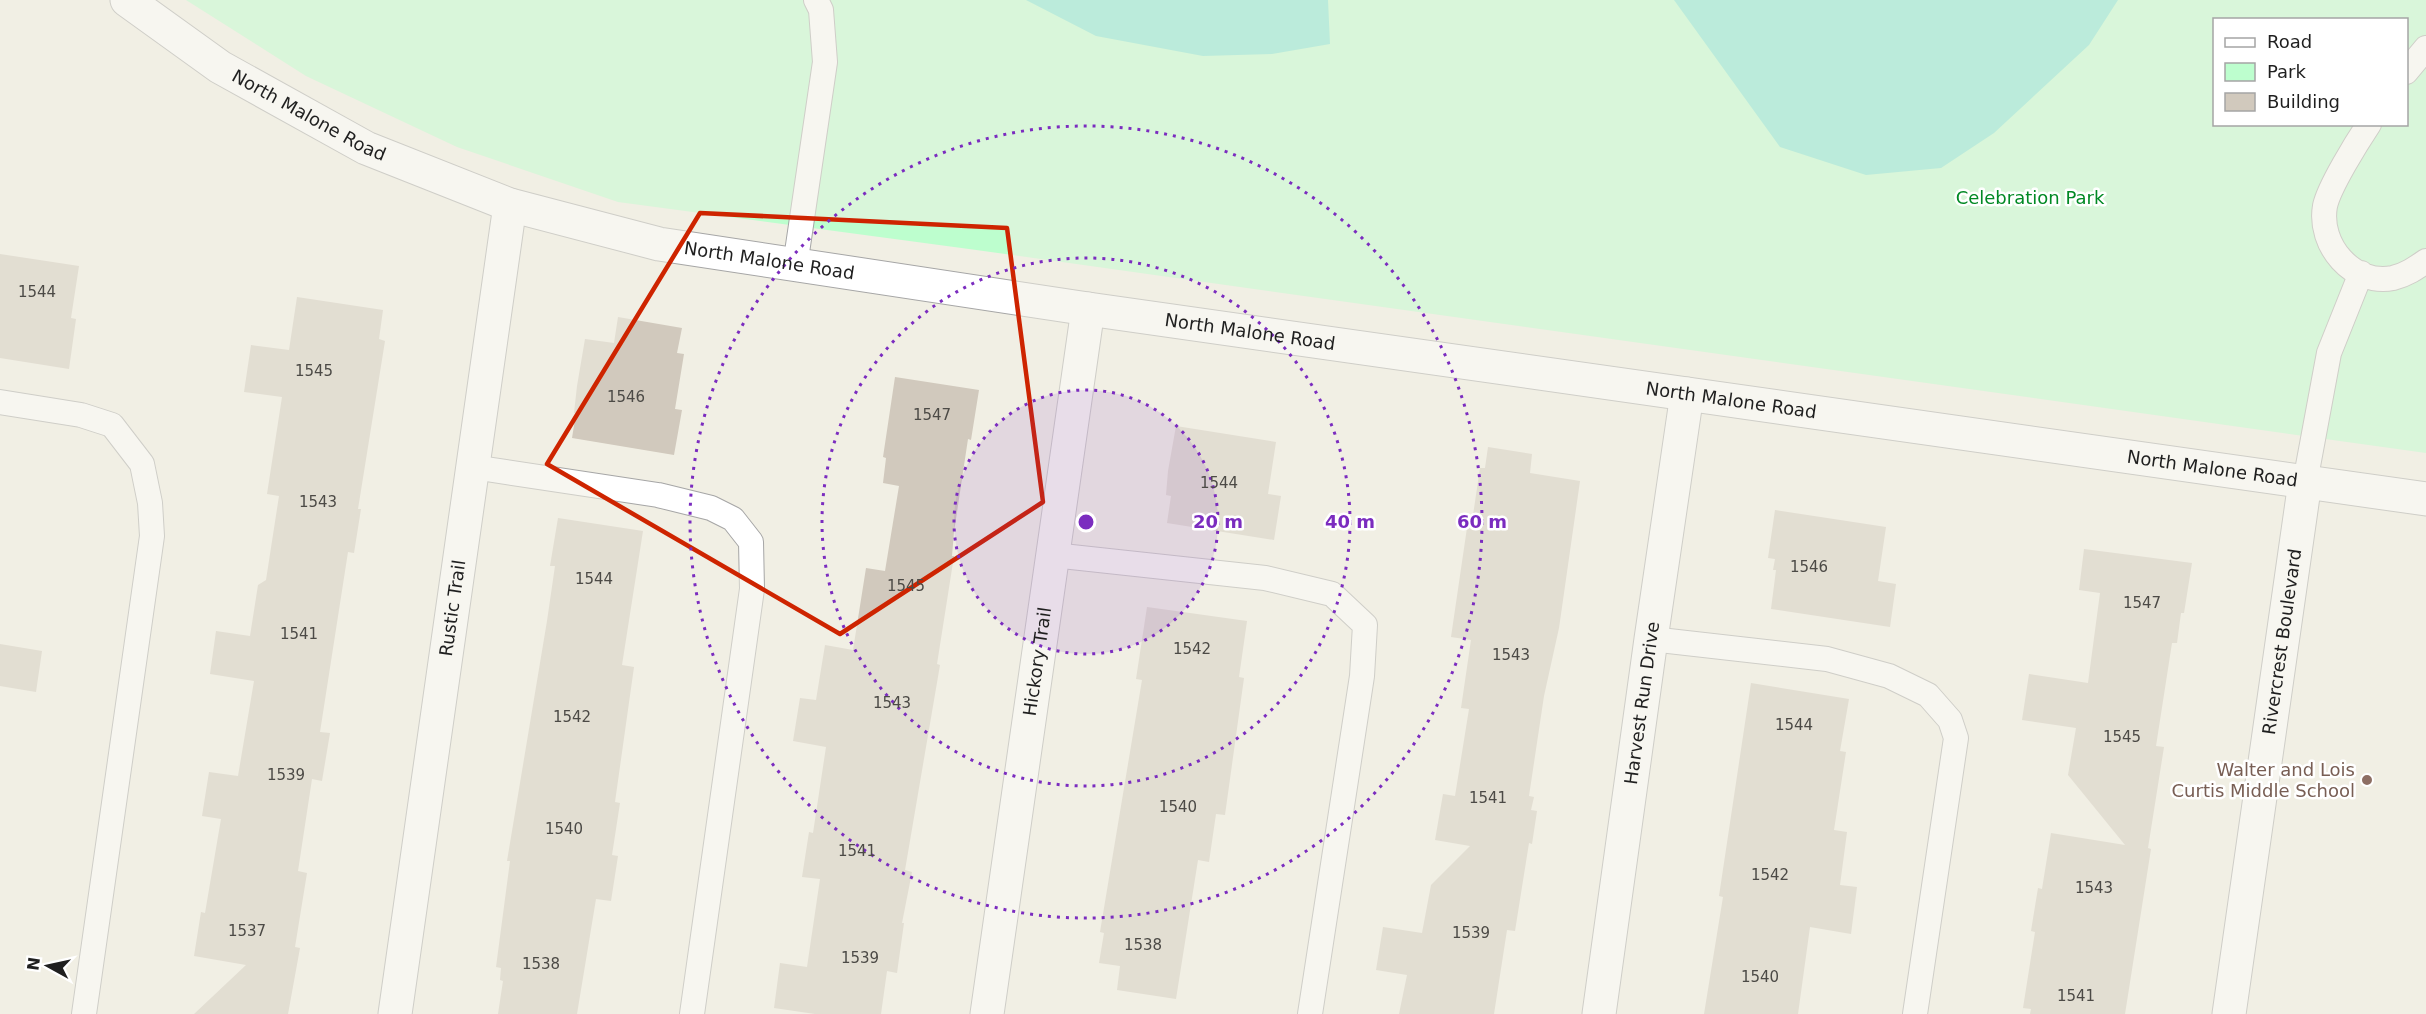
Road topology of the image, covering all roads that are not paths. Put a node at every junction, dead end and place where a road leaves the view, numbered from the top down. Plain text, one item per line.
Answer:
1 (127, 0) edge
2 (816, 0) edge
3 (2426, 48) edge
4 (2408, 70) edge
5 (2368, 126) edge
6 (510, 205) junction
7 (2426, 261) edge
8 (795, 266) junction
9 (2361, 273) junction
10 (1088, 309) junction
11 (1687, 394) junction
12 (0, 402) edge
13 (473, 467) junction
14 (2305, 482) junction
15 (2426, 499) edge
16 (1053, 555) junction
17 (1650, 639) junction
18 (84, 1014) edge
19 (395, 1014) edge
20 (692, 1014) edge
21 (987, 1014) edge
22 (1310, 1014) edge
23 (1599, 1014) edge
24 (1915, 1014) edge
25 (2229, 1014) edge

1 - 6 street, North Malone Road
2 - 8 lane
3 - 4 lane
5 - 9 lane
6 - 8 street, North Malone Road
6 - 13 street, Rustic Trail
7 - 9 lane
8 - 10 street, North Malone Road
9 - 14 lane
10 - 11 street, North Malone Road
10 - 16 street, Hickory Trail
11 - 14 street, North Malone Road
11 - 17 street, Harvest Run Drive
12 - 18 lane
13 - 19 street, Rustic Trail
13 - 20 lane
14 - 15 street, North Malone Road
14 - 25 street, Rivercrest Boulevard
16 - 21 street, Hickory Trail
16 - 22 lane
17 - 23 street, Harvest Run Drive
17 - 24 lane

